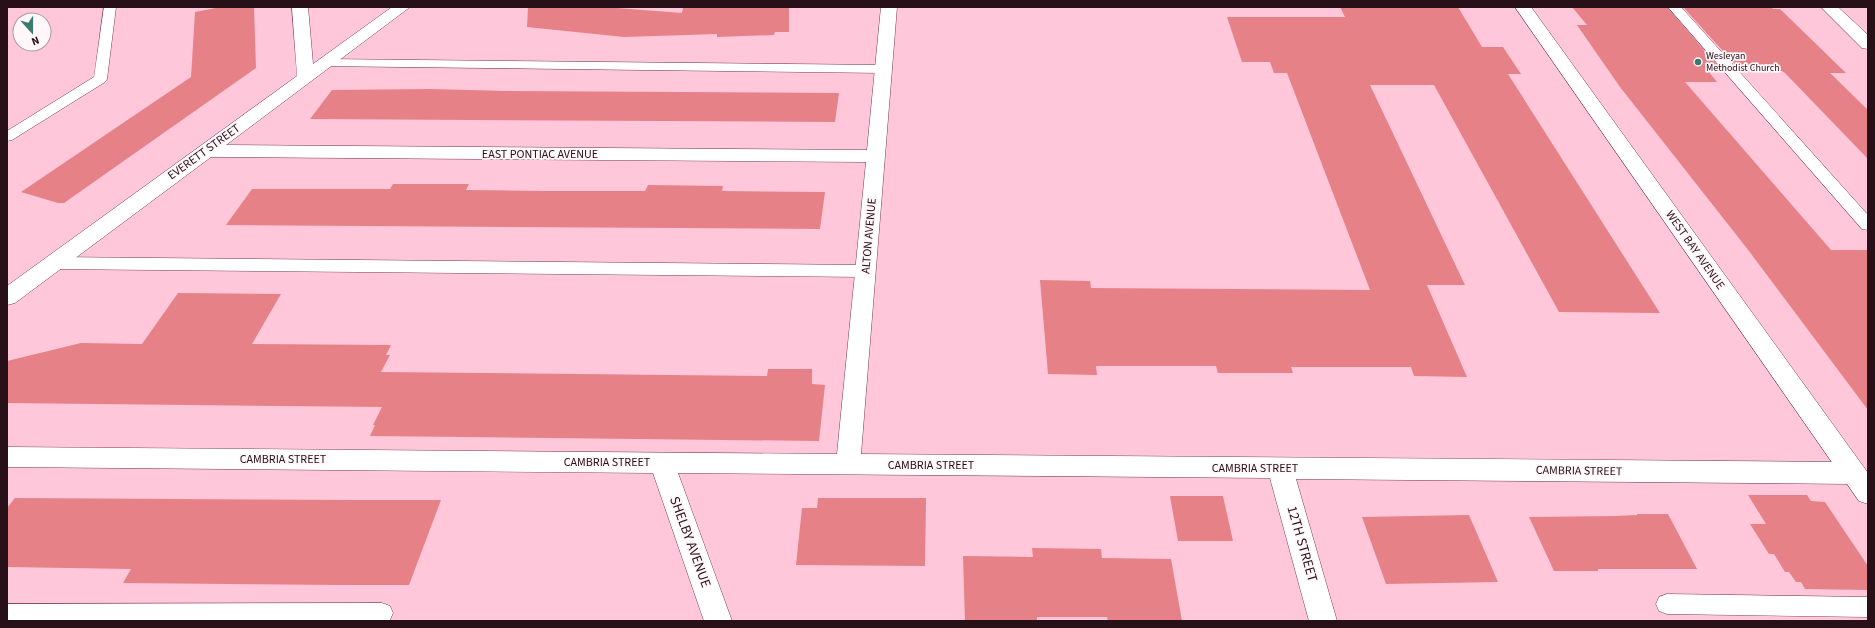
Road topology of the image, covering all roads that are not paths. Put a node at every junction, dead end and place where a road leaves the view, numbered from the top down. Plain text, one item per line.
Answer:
1 (110, 7) edge
2 (300, 7) edge
3 (402, 7) edge
4 (889, 7) edge
5 (1523, 7) edge
6 (1674, 7) edge
7 (1828, 7) edge
8 (1868, 44) edge
9 (324, 63) junction
10 (884, 69) junction
11 (306, 77) junction
12 (7, 137) edge
13 (205, 151) junction
14 (876, 156) junction
15 (1868, 225) edge
16 (52, 263) junction
17 (866, 271) junction
18 (7, 297) edge
19 (7, 457) edge
20 (662, 463) junction
21 (848, 464) junction
22 (1280, 468) junction
23 (1861, 483) edge
24 (1667, 604) dead end
25 (1868, 607) edge
26 (382, 613) dead end
27 (7, 614) edge
28 (718, 621) edge
29 (1323, 621) edge

1 - 12 lane
2 - 11 street
3 - 9 street, EVERETT STREET
4 - 10 street, ALTON AVENUE
5 - 23 street, WEST BAY AVENUE
6 - 15 lane
7 - 8 street
9 - 10 lane
9 - 11 street, EVERETT STREET
10 - 14 street, ALTON AVENUE
11 - 13 street, EVERETT STREET
13 - 14 street, EAST PONTIAC AVENUE
13 - 16 street, EVERETT STREET
14 - 17 street, ALTON AVENUE
16 - 17 lane
16 - 18 street, EVERETT STREET
17 - 21 street, ALTON AVENUE
19 - 20 street, CAMBRIA STREET
20 - 21 street, CAMBRIA STREET
20 - 28 street, SHELBY AVENUE
21 - 22 street, CAMBRIA STREET
22 - 23 street, CAMBRIA STREET
22 - 29 street, 12TH STREET
24 - 25 lane
26 - 27 lane

